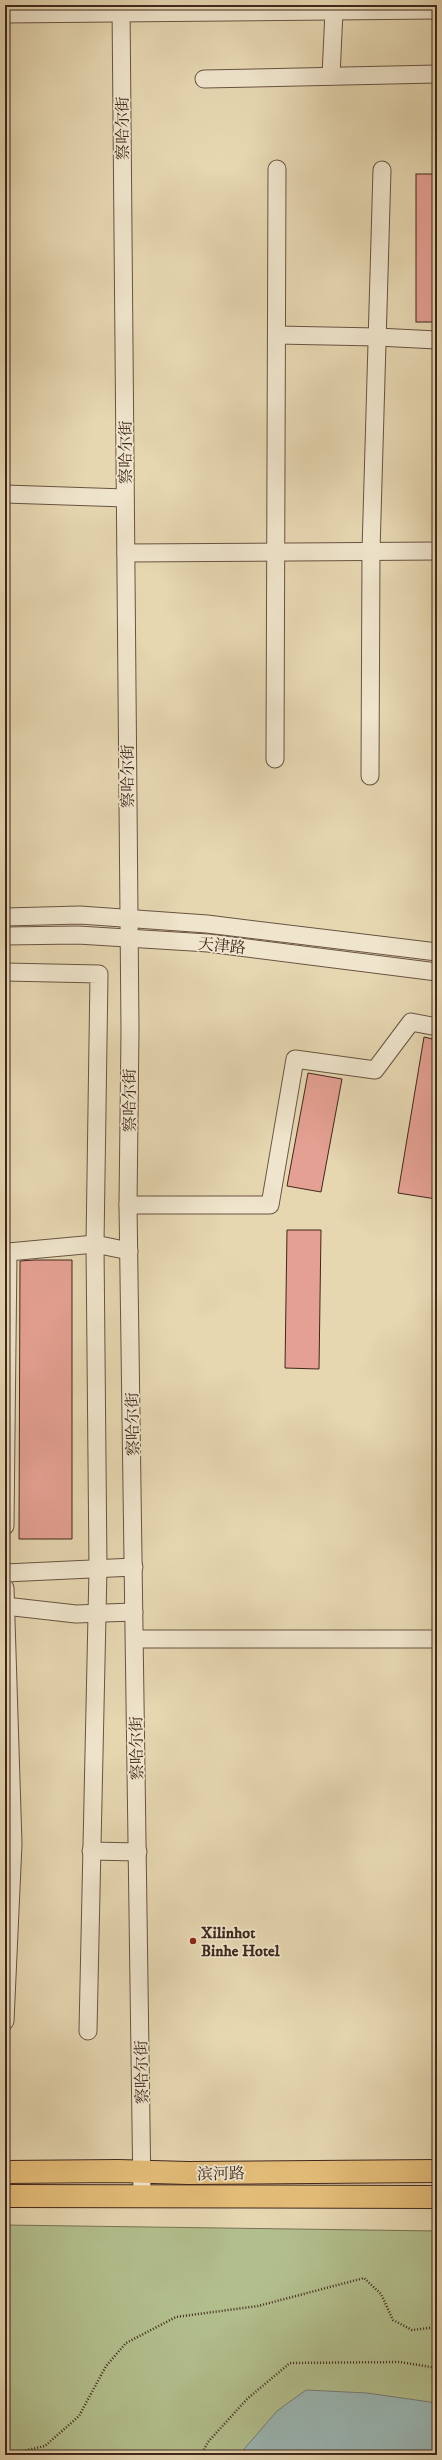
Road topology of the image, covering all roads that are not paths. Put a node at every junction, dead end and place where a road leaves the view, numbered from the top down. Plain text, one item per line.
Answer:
1 (121, 10) edge
2 (437, 10) edge
3 (334, 11) junction
4 (5, 14) edge
5 (437, 74) edge
6 (331, 76) junction
7 (204, 79) dead end
8 (277, 169) dead end
9 (382, 170) dead end
10 (277, 335) junction
11 (377, 336) junction
12 (437, 340) edge
13 (5, 494) edge
14 (125, 498) junction
15 (371, 551) junction
16 (437, 551) edge
17 (277, 552) junction
18 (126, 553) junction
19 (275, 759) dead end
20 (370, 776) dead end
21 (5, 917) edge
22 (128, 919) junction
23 (5, 936) edge
24 (129, 938) junction
25 (437, 952) edge
26 (5, 972) edge
27 (437, 972) edge
28 (437, 1027) edge
29 (128, 1205) junction
30 (95, 1244) junction
31 (129, 1251) junction
32 (5, 1526) edge
33 (134, 1567) junction
34 (98, 1569) junction
35 (5, 1573) edge
36 (5, 1588) edge
37 (5, 1606) edge
38 (134, 1612) junction
39 (96, 1614) junction
40 (135, 1639) junction
41 (437, 1639) edge
42 (9, 1844) edge
43 (91, 1851) junction
44 (138, 1852) junction
45 (5, 2021) edge
46 (88, 2031) dead end
47 (437, 2171) edge
48 (5, 2172) edge
49 (142, 2172) junction
50 (142, 2195) junction
51 (5, 2196) edge
52 (437, 2197) edge

1 - 3 street
1 - 4 street
1 - 14 street, 察哈尔街
2 - 3 street
3 - 6 street
5 - 6 street
6 - 7 street
8 - 10 street
9 - 11 street
10 - 11 street
10 - 17 street
11 - 12 street
11 - 15 street
13 - 14 street
14 - 18 street, 察哈尔街
15 - 16 street
15 - 17 street
15 - 20 street
17 - 18 street
17 - 19 street
18 - 22 street, 察哈尔街
21 - 22 street, 天津路
22 - 24 street, 察哈尔街
22 - 25 street, 天津路
23 - 24 street, 天津路
24 - 27 street, 天津路
24 - 29 street, 察哈尔街
26 - 30 street
28 - 29 street
29 - 31 street, 察哈尔街
30 - 31 street
30 - 32 street
30 - 34 street
31 - 33 street, 察哈尔街
33 - 34 street
33 - 38 street, 察哈尔街
34 - 35 street
34 - 39 street
36 - 37 street
37 - 39 street
37 - 42 street
38 - 39 street
38 - 40 street, 察哈尔街
39 - 43 street
40 - 41 street
40 - 44 street, 察哈尔街
42 - 45 street
43 - 44 street
43 - 46 street
44 - 49 street, 察哈尔街
47 - 49 main road, 滨河路
48 - 49 main road, 滨河路
49 - 50 street, 察哈尔街
50 - 51 main road, 滨河路
50 - 52 main road, 滨河路

